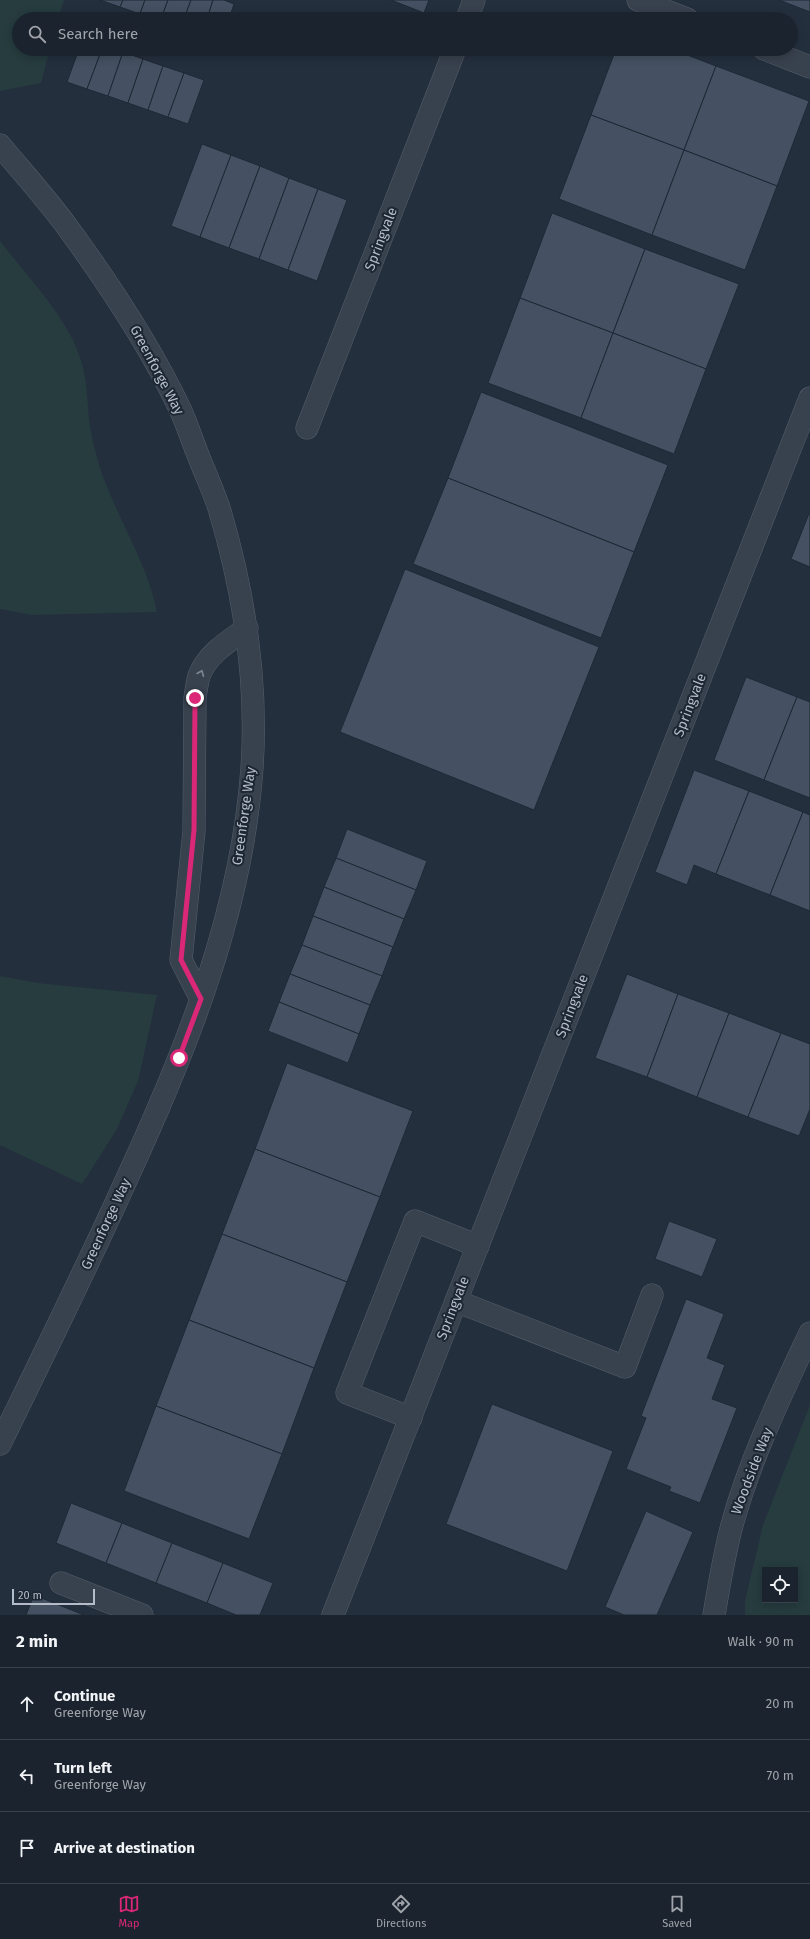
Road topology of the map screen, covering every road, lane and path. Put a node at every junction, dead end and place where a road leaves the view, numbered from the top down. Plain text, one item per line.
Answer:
1 (474, 0) edge
2 (638, 0) edge
3 (470, 12) edge
4 (669, 12) edge
5 (452, 56) edge
6 (782, 56) edge
7 (810, 67) edge
8 (0, 145) edge
9 (810, 398) edge
10 (307, 428) dead end
11 (247, 628) junction
12 (201, 999) junction
13 (478, 1246) junction
14 (652, 1295) dead end
15 (456, 1301) junction
16 (810, 1333) edge
17 (410, 1418) junction
18 (0, 1444) edge
19 (61, 1583) dead end
20 (142, 1615) edge
21 (333, 1615) edge
22 (714, 1615) edge

1 - 3 street
2 - 4 street
5 - 10 street, Springvale
6 - 7 street
8 - 11 street, Greenforge Way
9 - 13 street, Springvale
11 - 12 street, Greenforge Way
12 -> 11 street
12 - 18 street, Greenforge Way
13 - 15 street, Springvale
13 - 17 street
14 - 15 street
15 - 17 street, Springvale
16 - 22 street, Woodside Way
17 - 21 street, Springvale
19 - 20 street

